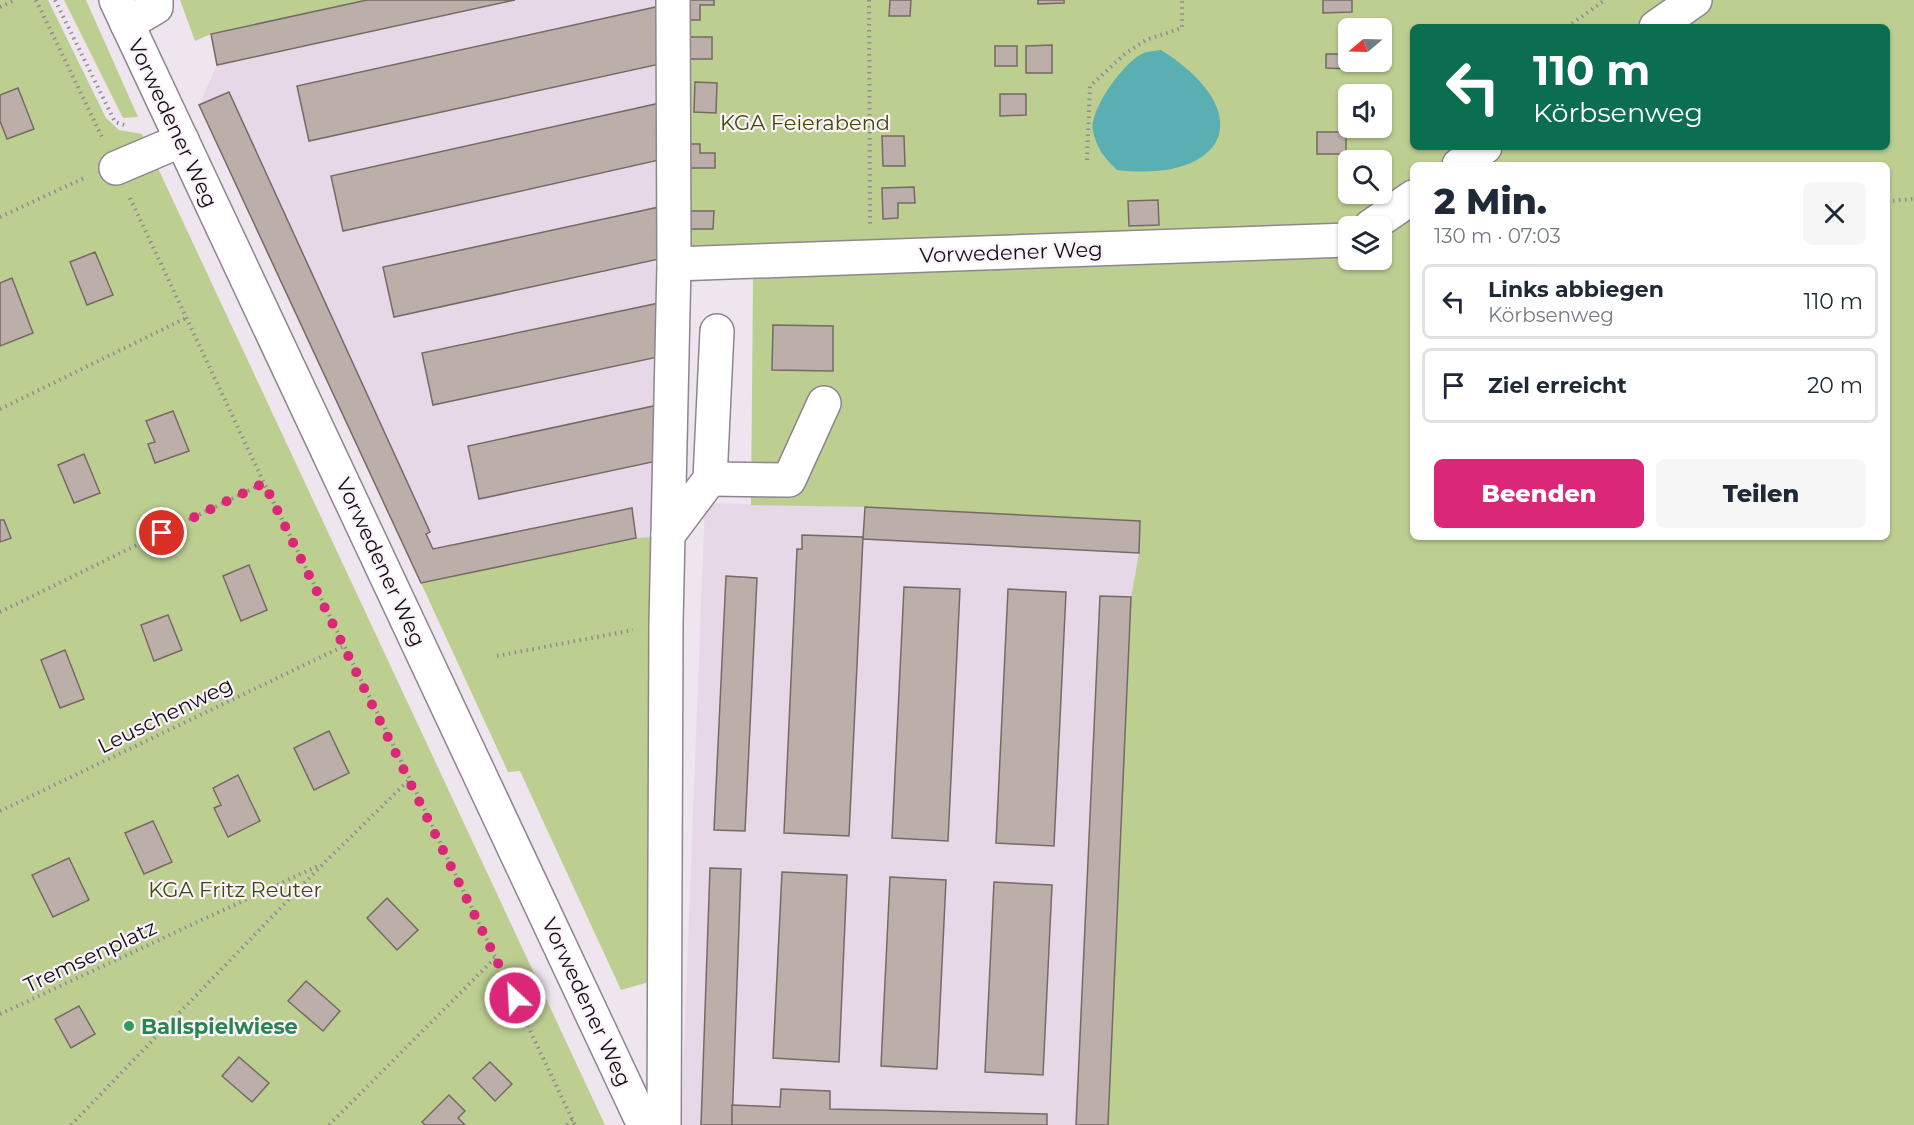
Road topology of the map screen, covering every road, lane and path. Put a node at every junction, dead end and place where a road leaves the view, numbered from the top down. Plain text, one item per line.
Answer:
1 (15, 0) edge
2 (36, 0) edge
3 (55, 0) edge
4 (156, 0) edge
5 (673, 0) edge
6 (870, 0) edge
7 (1182, 0) edge
8 (1605, 0) edge
9 (1695, 0) edge
10 (0, 7) edge
11 (121, 12) edge
12 (1571, 24) edge
13 (1660, 24) edge
14 (80, 92) dead end
15 (176, 127) junction
16 (1481, 150) edge
17 (1087, 160) dead end
18 (1463, 162) edge
19 (105, 171) joint
20 (1410, 199) edge
21 (1914, 199) edge
22 (1890, 201) edge
23 (1385, 216) edge
24 (0, 217) edge
25 (870, 229) dead end
26 (1338, 240) edge
27 (160, 263) dead end
28 (674, 264) junction
29 (186, 318) junction
30 (717, 331) dead end
31 (824, 403) dead end
32 (0, 409) edge
33 (710, 479) junction
34 (264, 483) junction
35 (668, 535) junction
36 (0, 612) edge
37 (666, 624) junction
38 (344, 646) junction
39 (497, 656) dead end
40 (410, 779) junction
41 (0, 811) edge
42 (323, 864) junction
43 (496, 957) junction
44 (0, 1014) edge
45 (573, 1119) junction
46 (71, 1125) edge
47 (329, 1125) edge
48 (567, 1125) edge
49 (575, 1125) edge
50 (644, 1125) edge
51 (664, 1125) edge

1 - 10 path
2 - 14 path
3 - 15 path
4 - 11 street
5 - 28 street, Vorwedener Weg
6 - 25 path
7 - 17 path
8 - 12 path
9 - 13 street
11 - 15 street, Vorwedener Weg
15 - 19 street
15 - 50 street, Vorwedener Weg
16 - 18 street
19 - 24 path
20 - 23 street
21 - 22 path
26 - 28 street, Vorwedener Weg
27 - 29 path
28 - 35 street, Vorwedener Weg
29 - 32 path
29 - 34 path
30 - 33 street
31 - 33 street
33 - 35 street
34 - 36 path
34 - 38 path
35 - 37 street, Vorwedener Weg
37 - 39 path
37 - 51 street, Vorwedener Weg
38 - 40 path
38 - 41 path, Leuschenweg
40 - 42 path, Tremsenplatz
40 - 43 path
42 - 44 path, Tremsenplatz
42 - 46 path, Tremsenplatz
43 - 45 path
43 - 47 path
45 - 48 path
45 - 49 path

